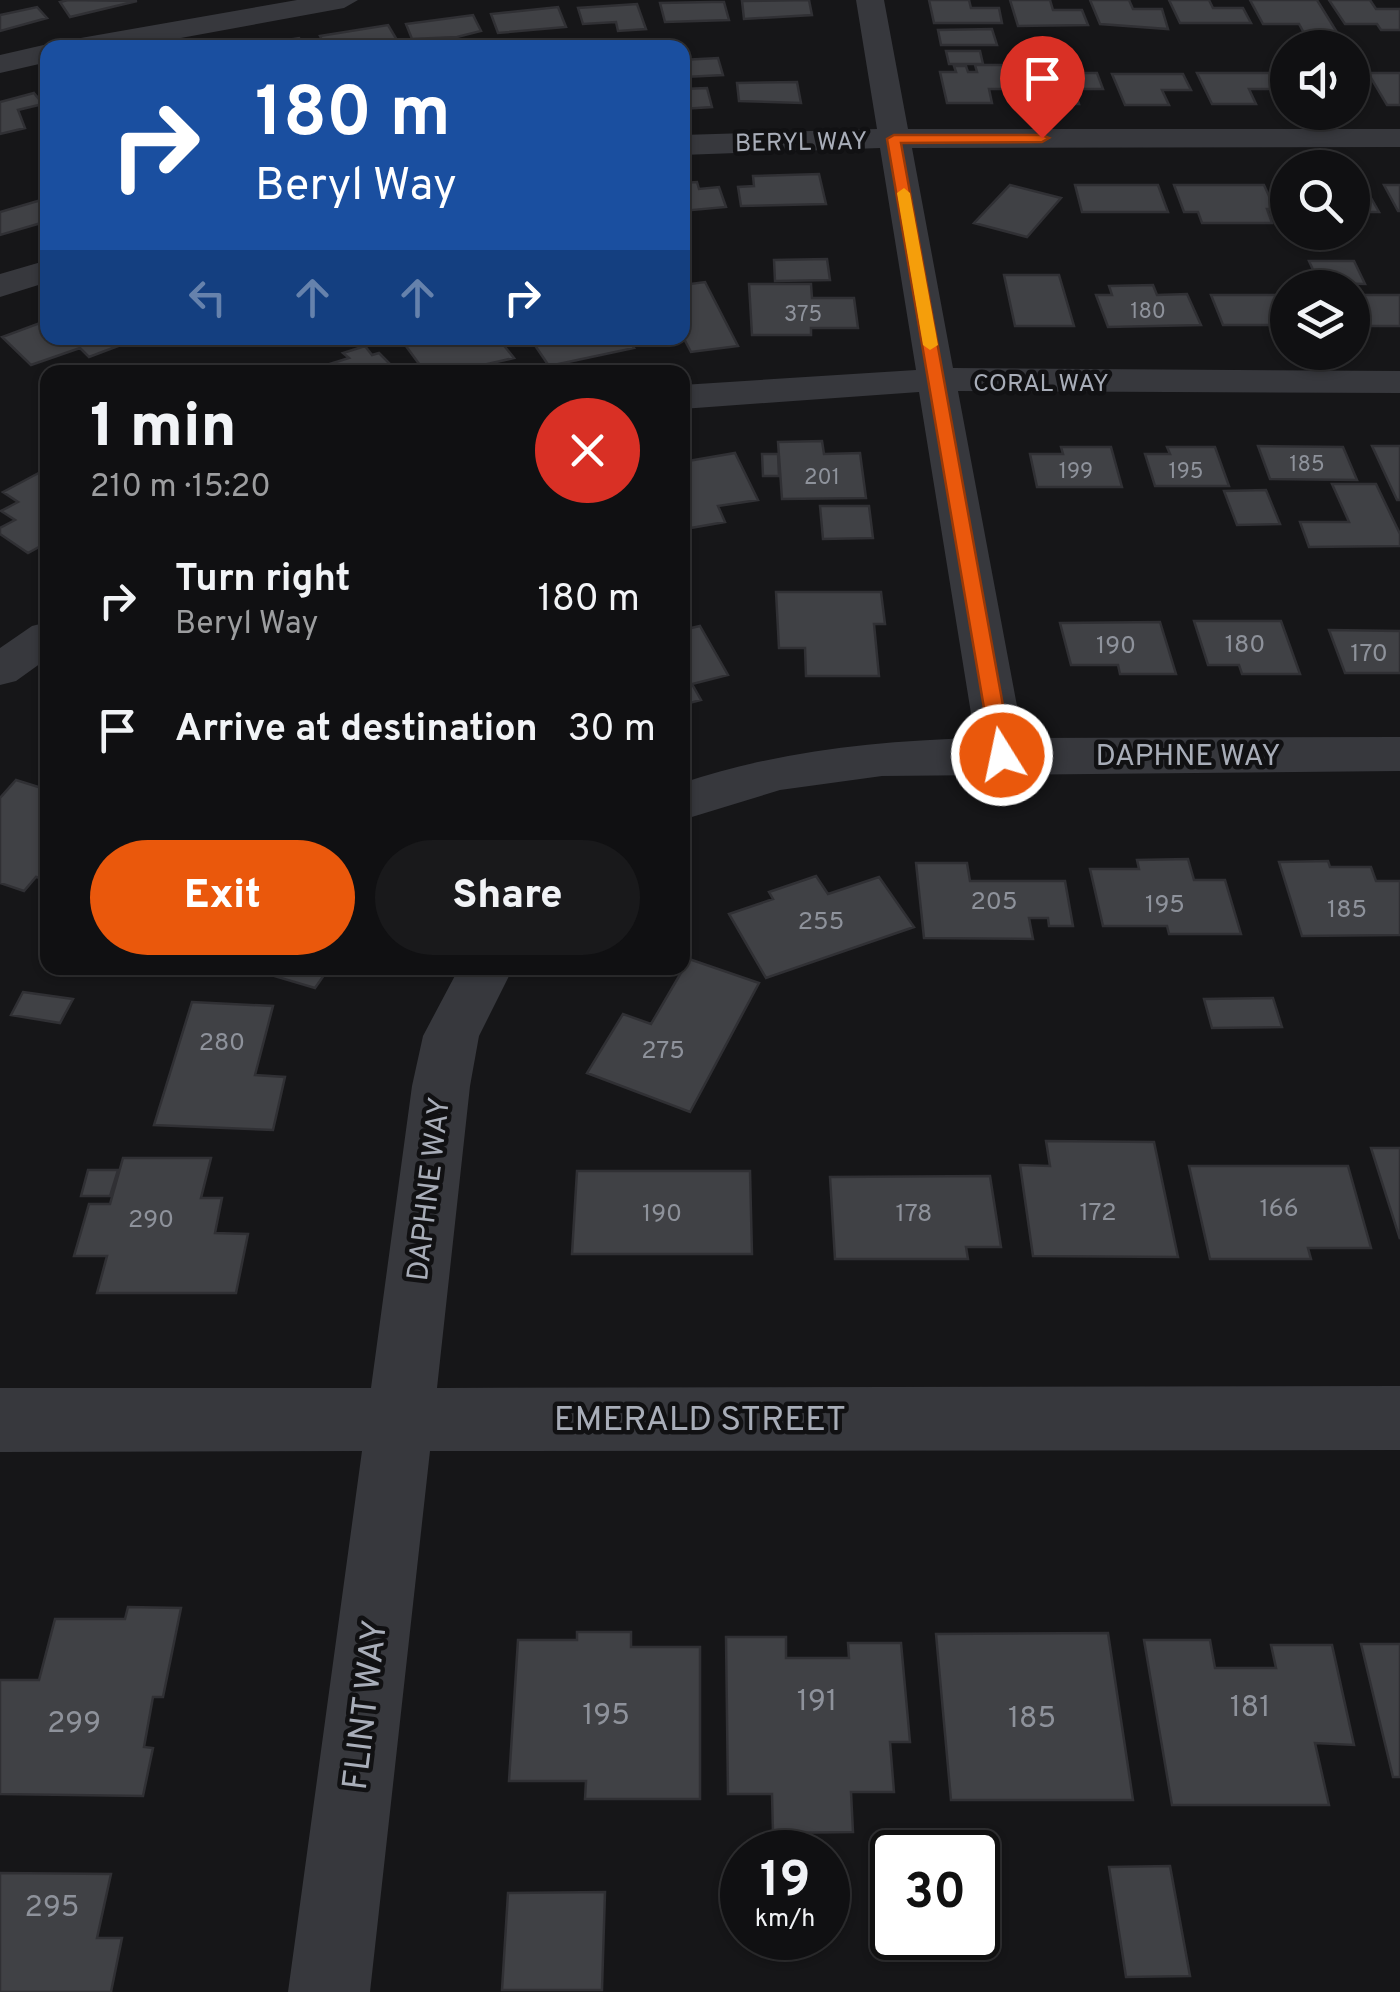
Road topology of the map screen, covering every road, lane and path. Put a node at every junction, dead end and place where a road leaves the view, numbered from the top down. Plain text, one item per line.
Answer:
1 (344, 0) edge
2 (870, 0) edge
3 (119, 40) edge
4 (40, 55) edge
5 (0, 64) edge
6 (1400, 138) edge
7 (894, 139) junction
8 (690, 145) edge
9 (40, 273) edge
10 (0, 286) edge
11 (937, 382) junction
12 (1400, 382) edge
13 (690, 396) edge
14 (40, 642) edge
15 (0, 670) edge
16 (1400, 754) edge
17 (1002, 755) junction
18 (690, 799) edge
19 (482, 975) edge
20 (1400, 1418) edge
21 (399, 1419) junction
22 (0, 1420) edge
23 (330, 1992) edge

1 - 3 street
2 - 7 street
4 - 5 street
6 - 7 street, BERYL WAY
7 - 8 street, BERYL WAY
7 - 11 street
9 - 10 street
11 - 12 street, CORAL WAY
11 - 13 street, CORAL WAY
11 - 17 street
14 - 15 street
16 - 17 street, DAPHNE WAY
17 - 18 street, DAPHNE WAY
19 - 21 street, DAPHNE WAY
20 - 21 street, EMERALD STREET
21 - 22 street, EMERALD STREET
21 - 23 street, FLINT WAY

